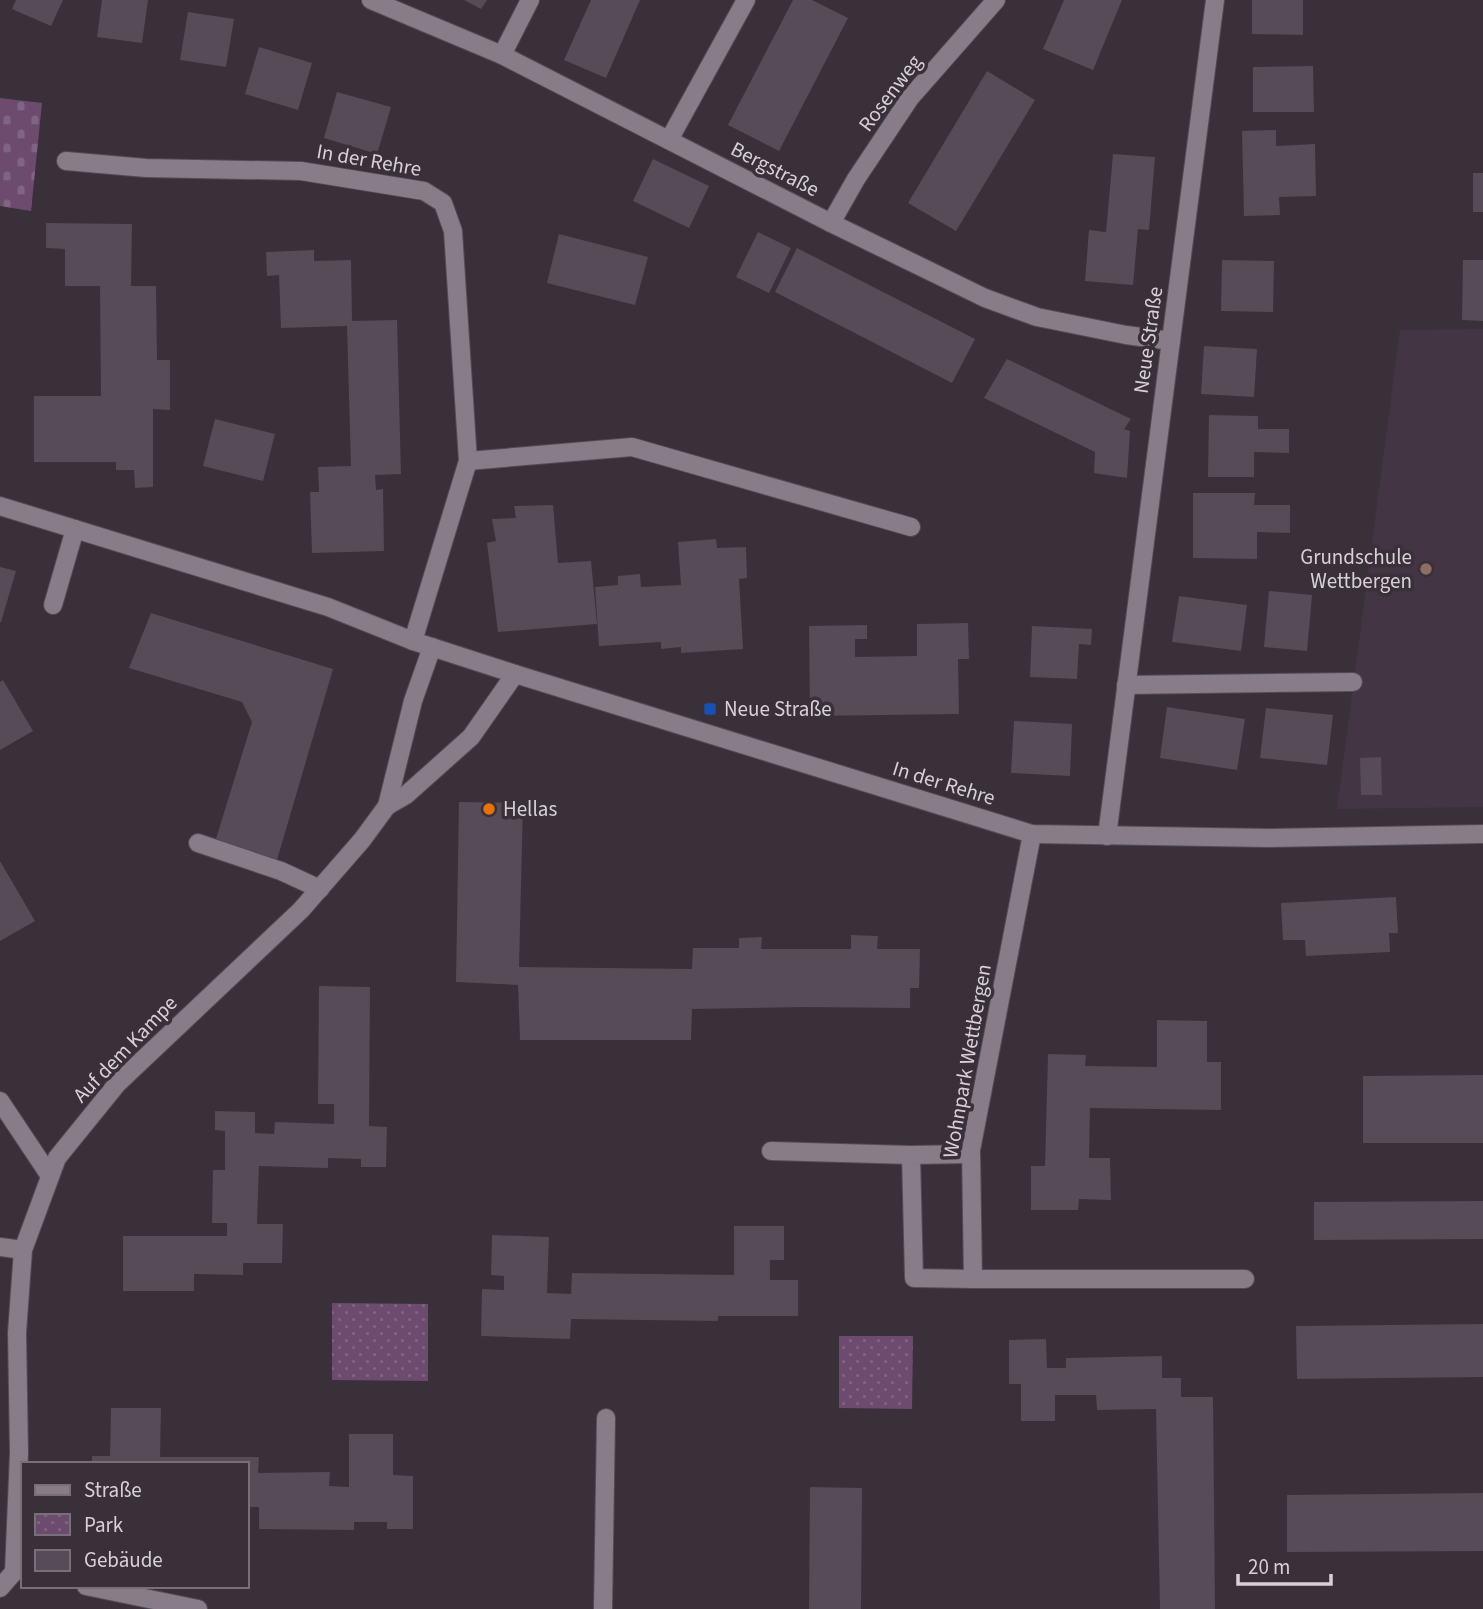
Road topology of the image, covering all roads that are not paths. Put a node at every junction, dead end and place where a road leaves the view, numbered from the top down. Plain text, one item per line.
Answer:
1 (371, 0) edge
2 (530, 0) edge
3 (746, 0) edge
4 (996, 0) edge
5 (1215, 0) edge
6 (502, 55) junction
7 (669, 140) junction
8 (66, 161) dead end
9 (831, 223) junction
10 (1171, 341) junction
11 (468, 461) junction
12 (0, 506) edge
13 (911, 527) dead end
14 (75, 529) junction
15 (53, 605) dead end
16 (412, 641) junction
17 (432, 647) junction
18 (514, 674) junction
19 (1353, 682) dead end
20 (1126, 685) junction
21 (387, 806) junction
22 (1032, 834) junction
23 (1483, 834) edge
24 (1107, 836) junction
25 (198, 843) dead end
26 (320, 889) junction
27 (0, 1101) edge
28 (771, 1151) dead end
29 (971, 1154) junction
30 (911, 1155) junction
31 (50, 1176) junction
32 (0, 1247) edge
33 (23, 1250) junction
34 (973, 1279) junction
35 (1245, 1279) dead end
36 (606, 1418) dead end
37 (19, 1573) edge
38 (0, 1588) edge
39 (96, 1588) edge
40 (198, 1609) edge
41 (603, 1609) edge

1 - 6 street, Bergstraße
2 - 6 street
3 - 7 street
4 - 9 street, Rosenweg
5 - 10 street, Neue Straße
6 - 7 street, Bergstraße
7 - 9 street, Bergstraße
8 - 11 street, In der Rehre
9 - 10 street, Bergstraße
10 - 20 street, Neue Straße
11 - 13 street
11 - 16 street, In der Rehre
12 - 14 street, In der Rehre
14 - 15 street
14 - 16 street, In der Rehre
16 - 17 street, In der Rehre
17 - 18 street, In der Rehre
17 - 21 street, Auf dem Kampe
18 - 21 street, Auf dem Kampe
18 - 22 street, In der Rehre
19 - 20 street
20 - 24 street, Neue Straße
21 - 26 street, Auf dem Kampe
22 - 24 street, In der Rehre
22 - 29 street, Wohnpark Wettbergen
23 - 24 street, In der Rehre
25 - 26 street
26 - 31 street, Auf dem Kampe
27 - 31 street
28 - 30 street
29 - 30 street
29 - 34 street, Wohnpark Wettbergen
30 - 34 street
31 - 33 street, Auf dem Kampe
32 - 33 street
33 - 37 street, Auf dem Kampe
34 - 35 street
36 - 41 street
37 - 38 street, Auf dem Kampe
39 - 40 street

